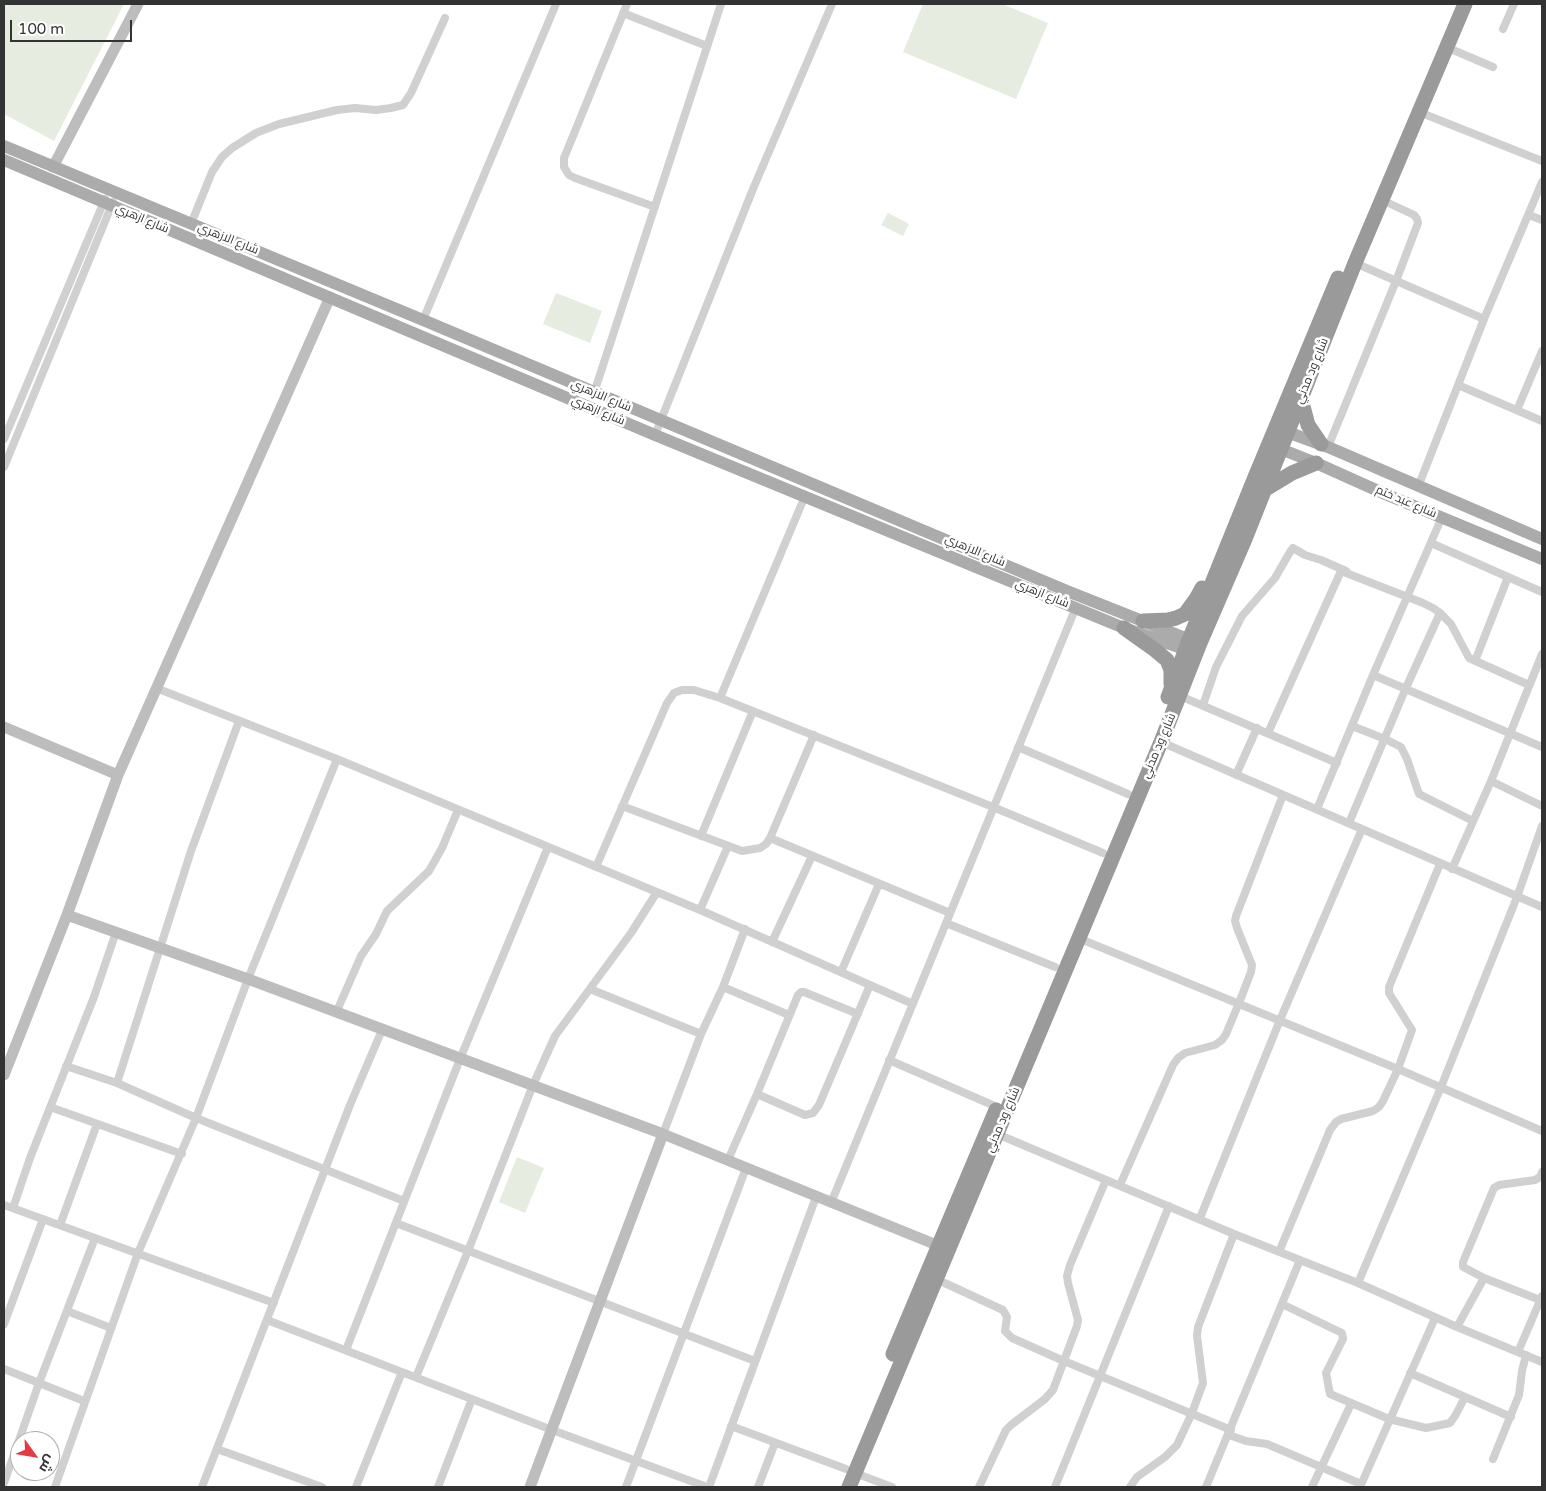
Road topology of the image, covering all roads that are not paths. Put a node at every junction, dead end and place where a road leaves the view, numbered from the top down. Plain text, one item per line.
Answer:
1 (138, 4) edge
2 (556, 4) edge
3 (627, 4) edge
4 (721, 4) edge
5 (832, 4) edge
6 (1454, 4) edge
7 (1465, 4) edge
8 (1514, 4) edge
9 (623, 13) junction
10 (445, 18) dead end
11 (1503, 29) dead end
12 (708, 46) junction
13 (1446, 47) junction
14 (1493, 67) dead end
15 (1419, 112) junction
16 (4, 146) edge
17 (4, 160) edge
18 (1542, 161) edge
19 (53, 167) junction
20 (1542, 182) edge
21 (113, 192) junction
22 (1382, 200) junction
23 (108, 204) junction
24 (655, 208) junction
25 (1529, 215) junction
26 (1542, 220) edge
27 (191, 224) junction
28 (1355, 263) junction
29 (1396, 281) junction
30 (330, 297) junction
31 (1484, 319) junction
32 (422, 320) junction
33 (1542, 351) edge
34 (1458, 385) junction
35 (594, 393) junction
36 (1301, 399) junction
37 (1517, 410) junction
38 (1542, 420) edge
39 (661, 421) junction
40 (1282, 430) junction
41 (656, 435) junction
42 (4, 439) edge
43 (1325, 446) junction
44 (1275, 447) junction
45 (1316, 463) junction
46 (4, 467) edge
47 (1255, 477) junction
48 (1418, 487) junction
49 (1264, 490) junction
50 (805, 496) junction
51 (1442, 517) junction
52 (1542, 539) edge
53 (1431, 544) junction
54 (1542, 559) edge
55 (1508, 577) junction
56 (1365, 580) junction
57 (1029, 581) junction
58 (1542, 592) edge
59 (1407, 597) junction
60 (1076, 608) junction
61 (1440, 613) junction
62 (1144, 621) junction
63 (1124, 628) junction
64 (1193, 647) junction
65 (1542, 654) edge
66 (1475, 661) junction
67 (1373, 675) junction
68 (1529, 685) junction
69 (156, 688) junction
70 (1405, 690) junction
71 (1175, 693) junction
72 (720, 698) junction
73 (1203, 705) junction
74 (754, 711) junction
75 (239, 721) junction
76 (4, 726) edge
77 (1352, 726) junction
78 (1257, 728) junction
79 (1268, 732) junction
80 (1510, 733) junction
81 (814, 735) junction
82 (1384, 739) junction
83 (1161, 742) junction
84 (1018, 747) junction
85 (1542, 747) edge
86 (337, 759) junction
87 (1337, 763) junction
88 (118, 775) junction
89 (1236, 775) junction
90 (1490, 781) junction
91 (1128, 794) junction
92 (1283, 795) junction
93 (622, 806) junction
94 (993, 806) junction
95 (1542, 806) edge
96 (1317, 809) junction
97 (458, 810) junction
98 (1473, 821) junction
99 (1348, 823) junction
100 (1542, 826) edge
101 (1362, 830) junction
102 (701, 836) junction
103 (770, 838) junction
104 (1539, 843) edge
105 (728, 846) junction
106 (548, 847) junction
107 (1103, 853) junction
108 (812, 856) junction
109 (1440, 864) junction
110 (596, 867) junction
111 (1452, 869) junction
112 (879, 884) junction
113 (658, 892) junction
114 (1517, 897) junction
115 (1542, 907) edge
116 (700, 910) junction
117 (950, 913) junction
118 (67, 915) junction
119 (946, 923) junction
120 (745, 930) junction
121 (116, 932) junction
122 (1078, 938) junction
123 (772, 942) junction
124 (161, 948) junction
125 (1055, 967) junction
126 (841, 972) junction
127 (248, 979) junction
128 (870, 985) junction
129 (722, 987) junction
130 (590, 989) junction
131 (1239, 1003) junction
132 (912, 1004) junction
133 (336, 1012) junction
134 (858, 1014) junction
135 (789, 1015) junction
136 (1280, 1020) junction
137 (382, 1030) junction
138 (701, 1034) junction
139 (460, 1059) junction
140 (889, 1060) junction
141 (66, 1066) junction
142 (1398, 1069) junction
143 (4, 1075) edge
144 (117, 1083) junction
145 (533, 1085) junction
146 (1441, 1087) junction
147 (757, 1094) junction
148 (50, 1107) junction
149 (997, 1107) junction
150 (196, 1118) junction
151 (97, 1124) junction
152 (1542, 1131) edge
153 (663, 1134) junction
154 (997, 1134) junction
155 (182, 1154) junction
156 (728, 1160) junction
157 (746, 1168) junction
158 (326, 1170) junction
159 (1542, 1172) edge
160 (1106, 1180) junction
161 (1120, 1185) junction
162 (816, 1197) junction
163 (404, 1201) junction
164 (831, 1203) junction
165 (4, 1204) edge
166 (1169, 1206) junction
167 (13, 1208) junction
168 (1200, 1218) junction
169 (43, 1219) junction
170 (396, 1223) junction
171 (60, 1225) junction
172 (1234, 1234) junction
173 (95, 1238) junction
174 (943, 1247) junction
175 (468, 1250) junction
176 (1279, 1252) junction
177 (138, 1253) junction
178 (1300, 1260) junction
179 (1484, 1278) junction
180 (936, 1279) junction
181 (1358, 1283) junction
182 (1541, 1298) edge
183 (601, 1302) junction
184 (274, 1303) junction
185 (1282, 1304) junction
186 (66, 1311) junction
187 (1436, 1318) junction
188 (267, 1320) junction
189 (4, 1324) edge
190 (1457, 1327) junction
191 (111, 1328) junction
192 (683, 1333) junction
193 (346, 1350) junction
194 (1522, 1354) junction
195 (755, 1361) junction
196 (1064, 1362) junction
197 (1542, 1362) edge
198 (4, 1369) edge
199 (402, 1372) junction
200 (1410, 1373) junction
201 (1100, 1376) junction
202 (416, 1377) junction
203 (39, 1383) junction
204 (1464, 1397) junction
205 (472, 1399) junction
206 (84, 1401) junction
207 (1351, 1404) junction
208 (1192, 1413) junction
209 (1511, 1417) junction
210 (1390, 1419) junction
211 (731, 1426) junction
212 (552, 1430) junction
213 (1230, 1433) junction
214 (775, 1442) junction
215 (217, 1449) junction
216 (1493, 1459) dead end
217 (636, 1461) junction
218 (1322, 1467) junction
219 (851, 1471) junction
220 (4, 1483) edge
221 (1360, 1486) edge
222 (55, 1487) edge
223 (202, 1487) edge
224 (322, 1487) edge
225 (356, 1487) edge
226 (438, 1487) edge
227 (530, 1487) edge
228 (626, 1487) edge
229 (708, 1487) edge
230 (758, 1487) edge
231 (839, 1487) edge
232 (849, 1487) edge
233 (892, 1487) edge
234 (979, 1487) edge
235 (1055, 1487) edge
236 (1130, 1487) edge
237 (1206, 1487) edge
238 (1312, 1487) edge

1 - 19 street
2 - 32 street
3 - 9 street
4 - 12 street
5 - 39 street
6 - 40 highway, شارع ود مدني
7 - 13 highway, شارع ود مدني
8 - 11 street
9 - 12 street
9 - 24 street
10 - 27 street
12 - 24 street
13 - 14 street
13 - 15 highway, شارع ود مدني
15 - 18 street
15 - 22 highway, شارع ود مدني
16 - 19 main road, شارع الازهري
17 - 23 main road, شارع ازهري
19 - 21 main road, شارع الازهري
20 - 25 street
21 - 23 street
21 - 27 main road, شارع الازهري
22 - 28 highway, شارع ود مدني
22 - 29 street
23 - 30 main road, شارع ازهري
23 - 42 street
23 - 46 street
24 - 35 street
25 - 26 street
25 - 31 street
27 - 32 main road, شارع الازهري
28 - 29 street
28 - 36 highway, شارع ود مدني
29 - 31 street
29 - 43 street
30 - 41 main road, شارع ازهري
30 - 69 street
31 - 34 street
32 - 35 main road, شارع الازهري
33 - 37 street
34 - 37 street
34 - 48 street
35 - 39 main road, شارع الازهري
36 - 40 highway, شارع ود مدني
36 - 43 highway
37 - 38 street
39 - 41 street
39 - 57 main road, شارع الازهري
40 - 43 main road, شارع عبد ختم
40 - 44 highway, شارع ود مدني
41 - 50 main road, شارع ازهري
43 - 48 main road, شارع عبد ختم
44 - 45 main road, شارع عبد ختم
44 - 47 highway, شارع ود مدني
44 - 49 highway, شارع ود مدني
45 - 49 highway
45 - 51 main road, شارع عبد ختم
47 - 62 highway
47 - 64 highway, شارع ود مدني
48 - 52 main road, شارع عبد ختم
49 - 64 highway, شارع ود مدني
50 - 57 main road, شارع ازهري
50 - 72 street
51 - 53 street
51 - 54 main road, شارع عبد ختم
53 - 55 street
53 - 59 street
55 - 58 street
55 - 66 street
56 - 59 street
56 - 73 street
56 - 79 street
57 - 60 main road, شارع ازهري
57 - 62 main road, شارع الازهري
59 - 61 street
59 - 67 street
60 - 63 main road, شارع ازهري
60 - 84 street
61 - 66 street
61 - 70 street
62 - 64 main road, شارع الازهري
63 - 64 main road, شارع ازهري
63 - 71 highway
64 - 71 highway, شارع ود مدني
65 - 68 street
66 - 68 street
67 - 70 street
67 - 77 street
68 - 80 street
69 - 75 street
69 - 88 street
70 - 80 street
70 - 82 street
71 - 73 street
71 - 83 highway, شارع ود مدني
71 - 91 highway, شارع ود مدني
72 - 74 street
72 - 93 street
73 - 78 street
74 - 81 street
74 - 102 street
75 - 86 street
75 - 124 street
76 - 88 street
77 - 82 street
77 - 87 street
78 - 79 street
78 - 89 street
79 - 87 street
80 - 85 street
80 - 90 street
81 - 94 street
81 - 103 street
82 - 98 street
82 - 99 street
83 - 89 street
83 - 122 highway, شارع ود مدني
84 - 91 street
84 - 94 street
86 - 97 street
86 - 127 street
87 - 96 street
88 - 118 street
89 - 92 street
90 - 95 street
90 - 98 street
91 - 107 highway, شارع ود مدني
92 - 96 street
92 - 131 street
93 - 102 street
93 - 110 street
94 - 107 street
94 - 117 street
96 - 99 street
97 - 106 street
97 - 133 street
98 - 111 street
99 - 101 street
100 - 104 street
101 - 109 street
101 - 136 street
102 - 105 street
103 - 105 street
103 - 108 street
104 - 114 street
105 - 116 street
106 - 110 street
106 - 139 street
107 - 125 highway, شارع ود مدني
108 - 112 street
108 - 123 street
109 - 111 street
109 - 142 street
110 - 113 street
111 - 114 street
112 - 117 street
112 - 126 street
113 - 116 street
113 - 130 street
114 - 115 street
114 - 146 street
116 - 120 street
117 - 119 street
118 - 121 street
118 - 143 street
119 - 125 street
119 - 132 street
120 - 123 street
120 - 129 street
121 - 124 street
121 - 141 street
122 - 131 street
122 - 154 highway, شارع ود مدني
123 - 126 street
124 - 127 street
124 - 144 street
125 - 149 highway, شارع ود مدني
126 - 128 street
127 - 133 street
127 - 150 street
128 - 132 street
128 - 134 street
129 - 135 street
129 - 138 street
130 - 138 street
130 - 145 street
131 - 136 street
131 - 161 street
132 - 140 street
133 - 137 street
134 - 135 street
134 - 147 street
135 - 147 street
136 - 142 street
136 - 168 street
137 - 139 street
137 - 158 street
138 - 153 street
139 - 145 street
139 - 163 street
140 - 149 street
140 - 164 street
141 - 144 street
141 - 148 street
142 - 146 street
142 - 176 street
144 - 150 street
145 - 153 street
145 - 175 street
146 - 152 street
146 - 181 street
147 - 156 street
148 - 151 street
148 - 167 street
149 - 174 highway, شارع ود مدني
150 - 155 street
150 - 158 street
151 - 155 street
151 - 171 street
153 - 156 street
153 - 183 street
154 - 160 street
154 - 174 highway, شارع ود مدني
155 - 177 street
156 - 157 street
157 - 162 street
157 - 192 street
158 - 163 street
158 - 184 street
159 - 179 street
160 - 161 street
160 - 196 street
161 - 166 street
162 - 164 street
162 - 195 street
163 - 170 street
164 - 174 street
165 - 167 street
166 - 168 street
166 - 201 street
167 - 169 street
168 - 172 street
169 - 171 street
169 - 189 street
170 - 175 street
170 - 193 street
171 - 173 street
172 - 176 street
172 - 208 street
173 - 177 street
173 - 186 street
174 - 180 highway, شارع ود مدني
174 - 219 highway, شارع ود مدني
175 - 183 street
175 - 202 street
176 - 178 street
177 - 184 street
177 - 191 street
178 - 181 street
178 - 185 street
179 - 182 street
179 - 190 street
180 - 196 street
180 - 219 highway, شارع ود مدني
181 - 187 street
182 - 194 street
183 - 192 street
183 - 212 street
184 - 188 street
185 - 207 street
185 - 213 street
186 - 191 street
186 - 203 street
187 - 190 street
187 - 200 street
188 - 193 street
188 - 215 street
190 - 194 street
191 - 206 street
192 - 195 street
192 - 217 street
193 - 199 street
194 - 197 street
194 - 209 street
195 - 211 street
196 - 201 street
196 - 234 street
198 - 203 street
199 - 202 street
199 - 225 street
200 - 204 street
200 - 210 street
201 - 208 street
201 - 235 street
202 - 205 street
203 - 206 street
203 - 220 street
204 - 209 street
204 - 210 street
205 - 212 street
205 - 226 street
206 - 222 street
207 - 210 street
207 - 218 street
208 - 213 street
208 - 236 street
209 - 216 street
210 - 221 street
211 - 214 street
211 - 229 street
212 - 217 street
212 - 227 street
213 - 218 street
213 - 237 street
214 - 219 street
214 - 230 street
215 - 223 street
215 - 224 street
217 - 228 street
217 - 229 street
218 - 221 street
218 - 238 street
219 - 231 highway, شارع ود مدني
219 - 232 highway, شارع ود مدني
219 - 233 street

